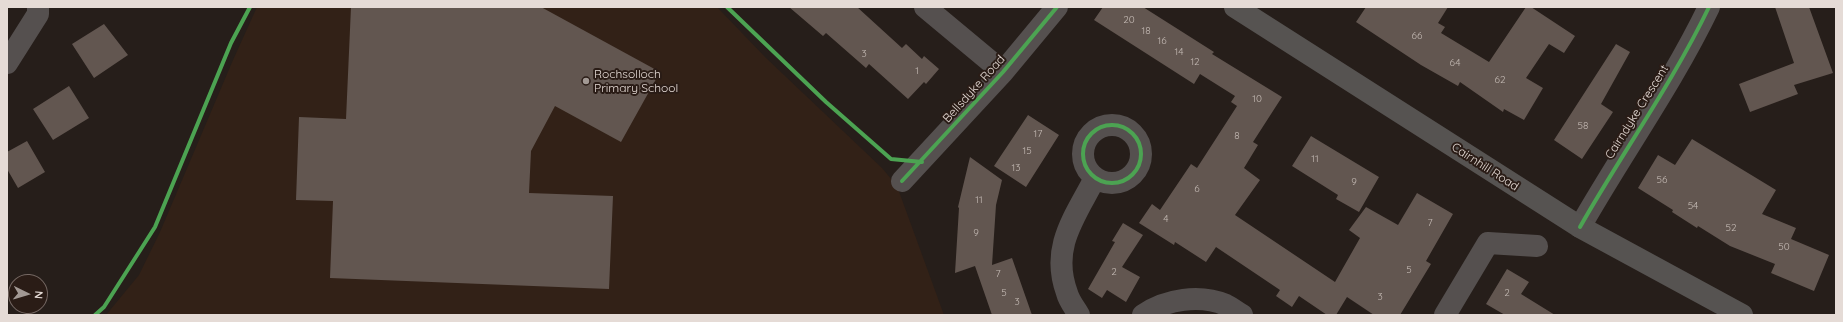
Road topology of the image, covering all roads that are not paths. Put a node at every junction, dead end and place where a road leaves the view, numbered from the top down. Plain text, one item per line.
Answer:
1 (38, 7) edge
2 (926, 7) edge
3 (1057, 7) edge
4 (1236, 7) edge
5 (1709, 7) edge
6 (7, 63) edge
7 (1003, 72) junction
8 (1095, 178) dead end
9 (902, 181) dead end
10 (1580, 227) junction
11 (1537, 246) dead end
12 (1079, 315) edge
13 (1143, 315) edge
14 (1242, 315) edge
15 (1445, 315) edge
16 (1742, 315) edge

1 - 6 street
2 - 7 street
3 - 7 street, Bellsdyke Road
4 - 10 main road, Cairnhill Road
5 - 10 street, Cairndyke Crescent
7 - 9 street, Bellsdyke Road
8 - 12 street
10 - 16 main road, Cairnhill Road
11 - 15 street
13 - 14 street

